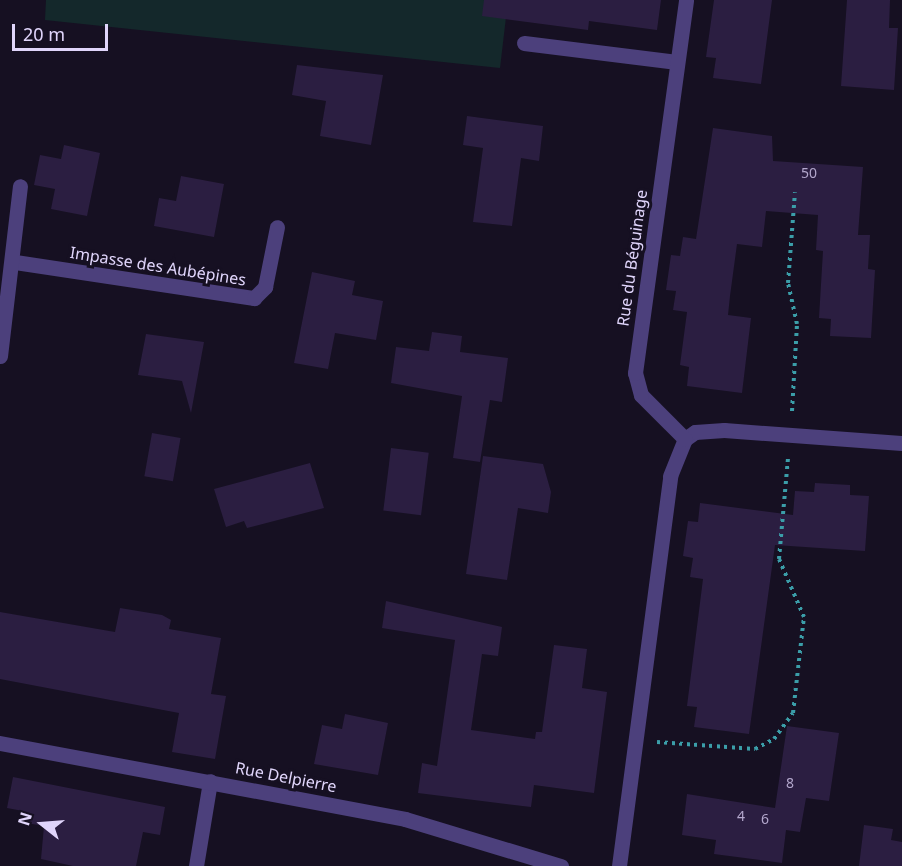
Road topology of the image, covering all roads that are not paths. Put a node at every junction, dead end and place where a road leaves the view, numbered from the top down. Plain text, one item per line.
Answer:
1 (686, 0) edge
2 (524, 43) dead end
3 (677, 62) junction
4 (20, 186) dead end
5 (277, 227) dead end
6 (15, 262) junction
7 (0, 356) edge
8 (685, 439) junction
9 (902, 443) edge
10 (0, 743) edge
11 (210, 781) junction
12 (196, 866) edge
13 (561, 866) edge
14 (619, 866) edge

1 - 3 street, Rue du Béguinage
2 - 3 street
3 - 8 street, Rue du Béguinage
4 - 6 street
5 - 6 street, Impasse des Aubépines
6 - 7 street
8 - 9 street
8 - 14 street
10 - 11 street, Rue Delpierre
11 - 12 street
11 - 13 street, Rue Delpierre

